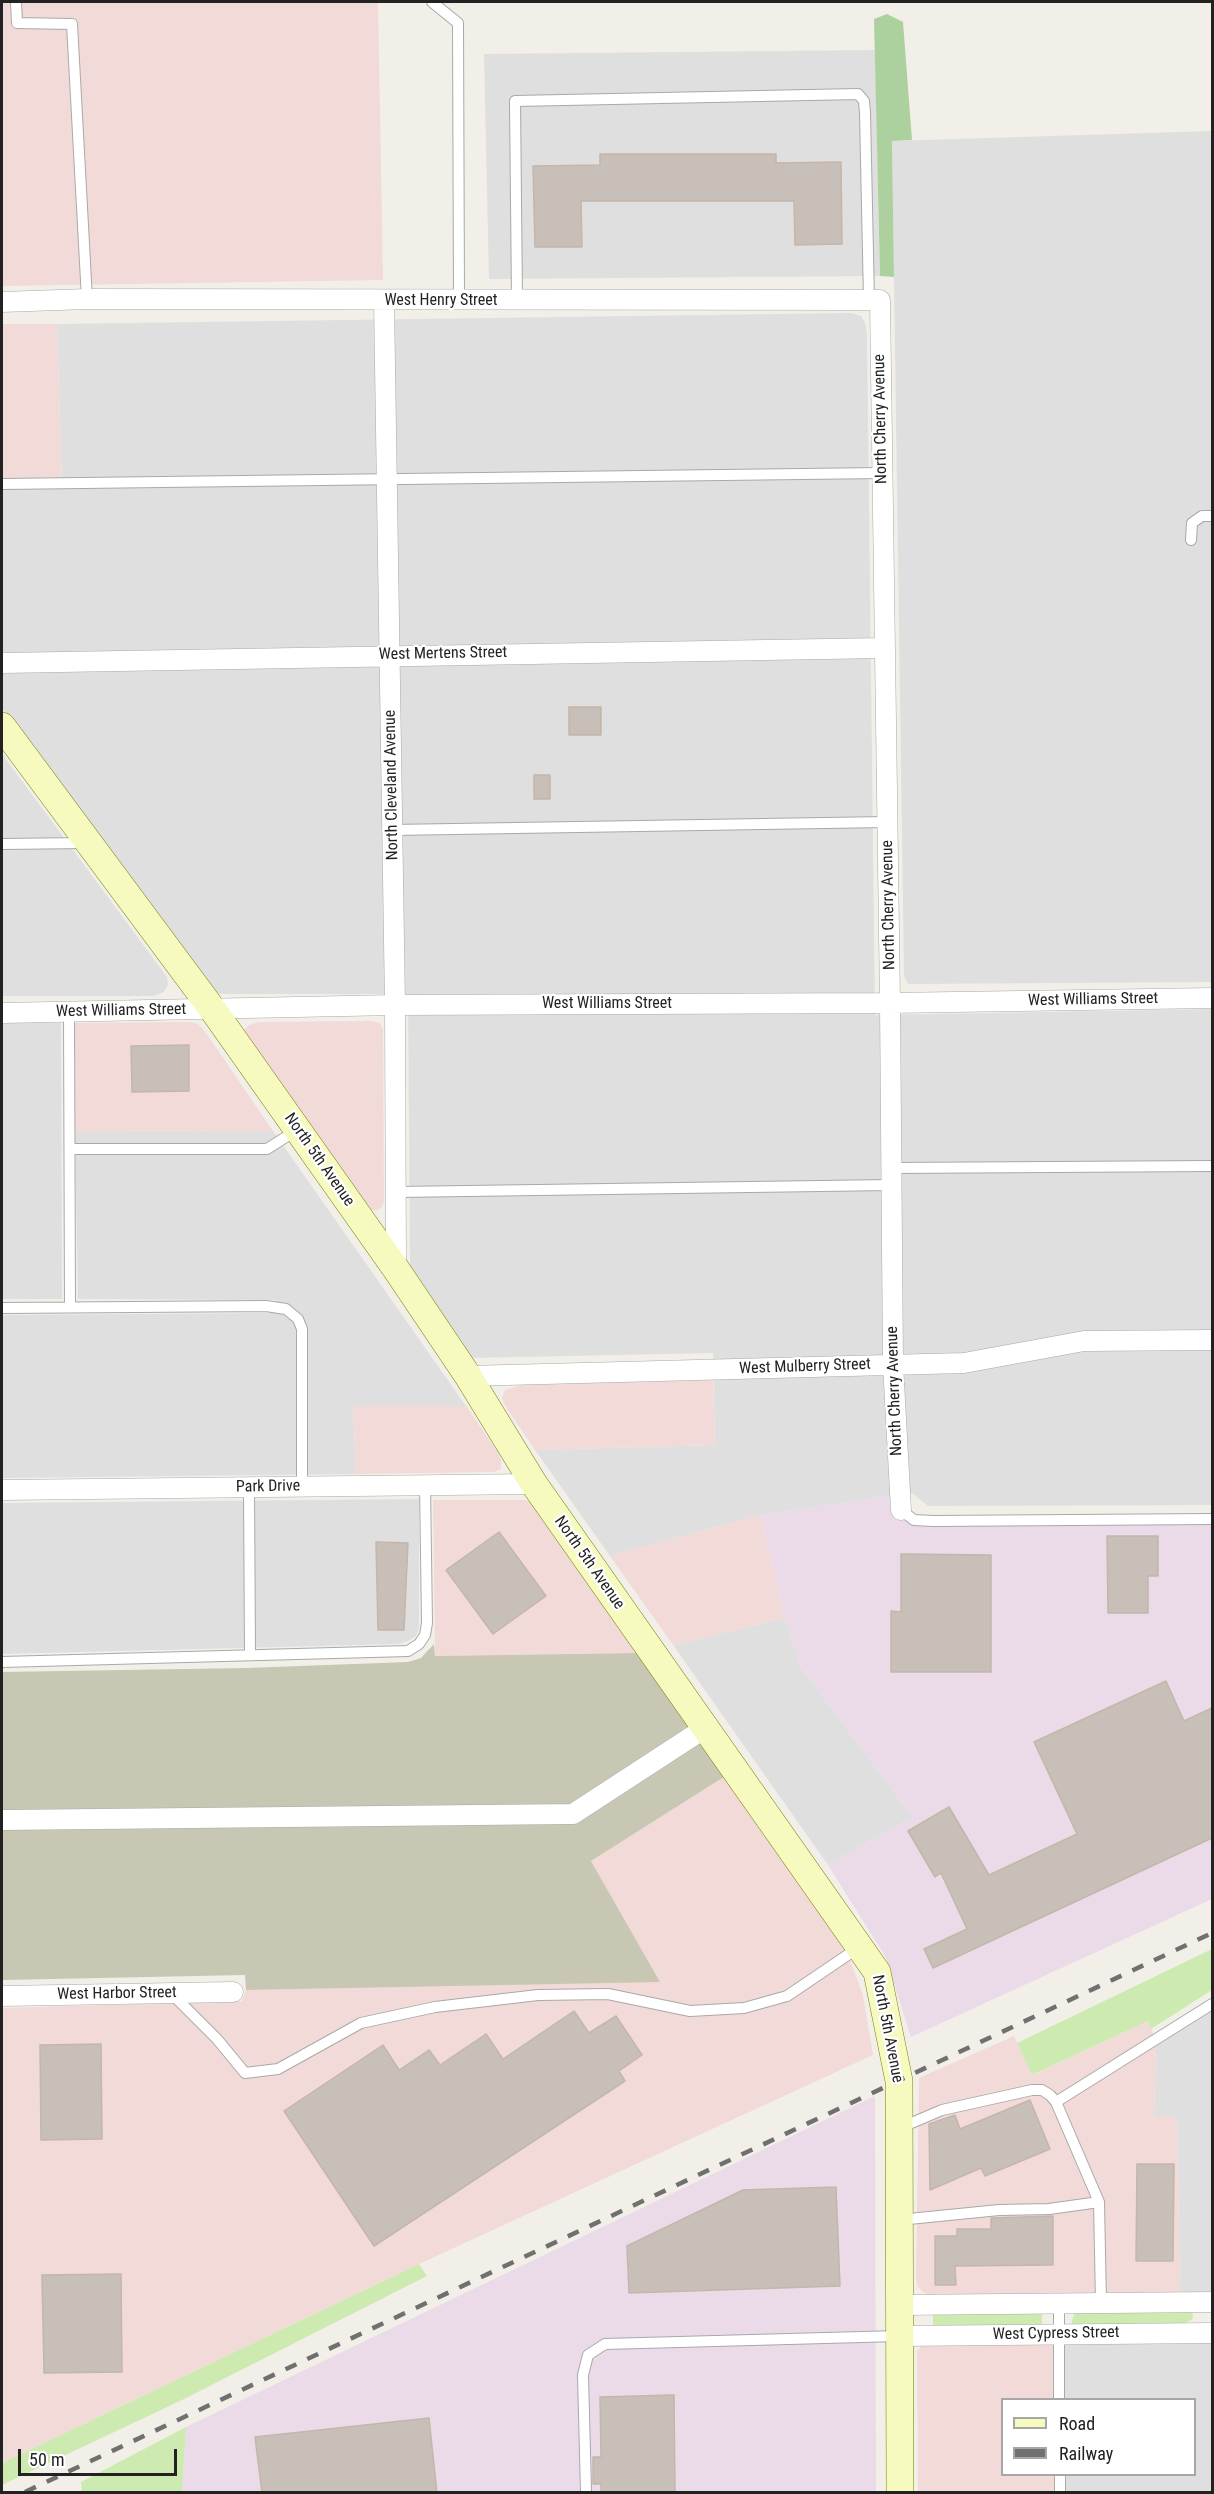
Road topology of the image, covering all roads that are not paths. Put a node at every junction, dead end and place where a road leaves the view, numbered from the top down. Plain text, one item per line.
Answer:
1 (16, 2) edge
2 (432, 2) edge
3 (87, 299) junction
4 (459, 300) junction
5 (517, 300) junction
6 (874, 300) junction
7 (384, 301) junction
8 (2, 302) edge
9 (882, 473) junction
10 (387, 480) junction
11 (2, 484) edge
12 (1212, 516) edge
13 (1191, 540) dead end
14 (884, 648) junction
15 (390, 655) junction
16 (2, 663) edge
17 (2, 726) edge
18 (887, 822) junction
19 (392, 830) junction
20 (2, 843) edge
21 (88, 843) junction
22 (1212, 998) edge
23 (891, 1003) junction
24 (395, 1005) junction
25 (213, 1010) junction
26 (69, 1012) junction
27 (2, 1013) edge
28 (297, 1130) junction
29 (70, 1149) junction
30 (1212, 1166) edge
31 (891, 1176) junction
32 (396, 1192) junction
33 (396, 1269) junction
34 (70, 1307) junction
35 (2, 1308) edge
36 (1212, 1340) edge
37 (893, 1364) junction
38 (468, 1376) junction
39 (534, 1484) junction
40 (425, 1485) junction
41 (302, 1487) junction
42 (249, 1488) junction
43 (2, 1490) edge
44 (902, 1510) joint
45 (1212, 1519) edge
46 (250, 1655) junction
47 (2, 1662) edge
48 (705, 1728) junction
49 (2, 1820) edge
50 (860, 1947) junction
51 (233, 1992) dead end
52 (171, 1993) junction
53 (2, 1996) edge
54 (1212, 2004) edge
55 (1056, 2102) junction
56 (898, 2128) junction
57 (1099, 2202) junction
58 (899, 2220) junction
59 (1212, 2302) edge
60 (1059, 2303) junction
61 (1101, 2303) junction
62 (899, 2305) junction
63 (1212, 2332) edge
64 (1059, 2334) junction
65 (899, 2336) junction
66 (1059, 2398) edge
67 (1060, 2476) edge
68 (586, 2493) edge
69 (900, 2493) edge
70 (1060, 2493) edge

1 - 3 lane
2 - 4 lane
3 - 7 street, West Henry Street
3 - 8 street, West Henry Street
4 - 5 street, West Henry Street
4 - 7 street, West Henry Street
5 - 6 street, West Henry Street
5 - 6 lane
6 - 9 street, North Cherry Avenue
7 - 10 street, North Cleveland Avenue
9 - 10 lane
9 - 14 street, North Cherry Avenue
10 - 11 lane
10 - 15 street, North Cleveland Avenue
12 - 13 lane
14 - 15 street, West Mertens Street
14 - 18 street, North Cherry Avenue
15 - 16 street, West Mertens Street
15 - 19 street, North Cleveland Avenue
17 - 21 street, North 5th Avenue
18 - 19 lane
18 - 23 street, North Cherry Avenue
19 - 24 street, North Cleveland Avenue
20 - 21 lane
21 - 25 street, North 5th Avenue
22 - 23 street, West Williams Street
23 - 24 street, West Williams Street
23 - 31 street, North Cherry Avenue
24 - 25 street, West Williams Street
24 - 32 street, North Cleveland Avenue
25 - 26 street, West Williams Street
25 - 28 street, North 5th Avenue
26 - 27 street, West Williams Street
26 - 29 lane
28 - 29 lane
28 - 33 street, North 5th Avenue
29 - 34 lane
30 - 31 lane
31 - 32 lane
31 - 37 street, North Cherry Avenue
32 - 33 street, North Cleveland Avenue
33 - 38 street, North 5th Avenue
34 - 35 lane
34 - 41 lane
36 - 37 street, West Mulberry Street
37 - 38 street, West Mulberry Street
37 - 44 street, North Cherry Avenue
38 - 39 street, North 5th Avenue
39 - 40 street, Park Drive
39 - 48 street, North 5th Avenue
40 - 41 street, Park Drive
40 - 46 lane
41 - 42 street, Park Drive
42 - 43 street, Park Drive
42 - 46 lane
44 - 45 lane
46 - 47 lane
48 - 49 street
48 - 50 street, North 5th Avenue
50 - 52 lane
50 - 56 street, North 5th Avenue
51 - 52 street, West Harbor Street
52 - 53 street, West Harbor Street
54 - 55 lane
55 - 56 lane
55 - 57 lane
56 - 58 street, North 5th Avenue
57 - 58 lane
57 - 61 lane
58 - 62 street, North 5th Avenue
59 - 61 street, West Cypress Street
60 - 61 street, West Cypress Street
60 - 62 street, West Cypress Street
60 - 64 lane
62 - 65 street, North 5th Avenue
63 - 64 street, West Cypress Street
64 - 65 street, West Cypress Street
64 - 66 lane
65 - 68 lane
65 - 69 street, North 5th Avenue
67 - 70 lane

